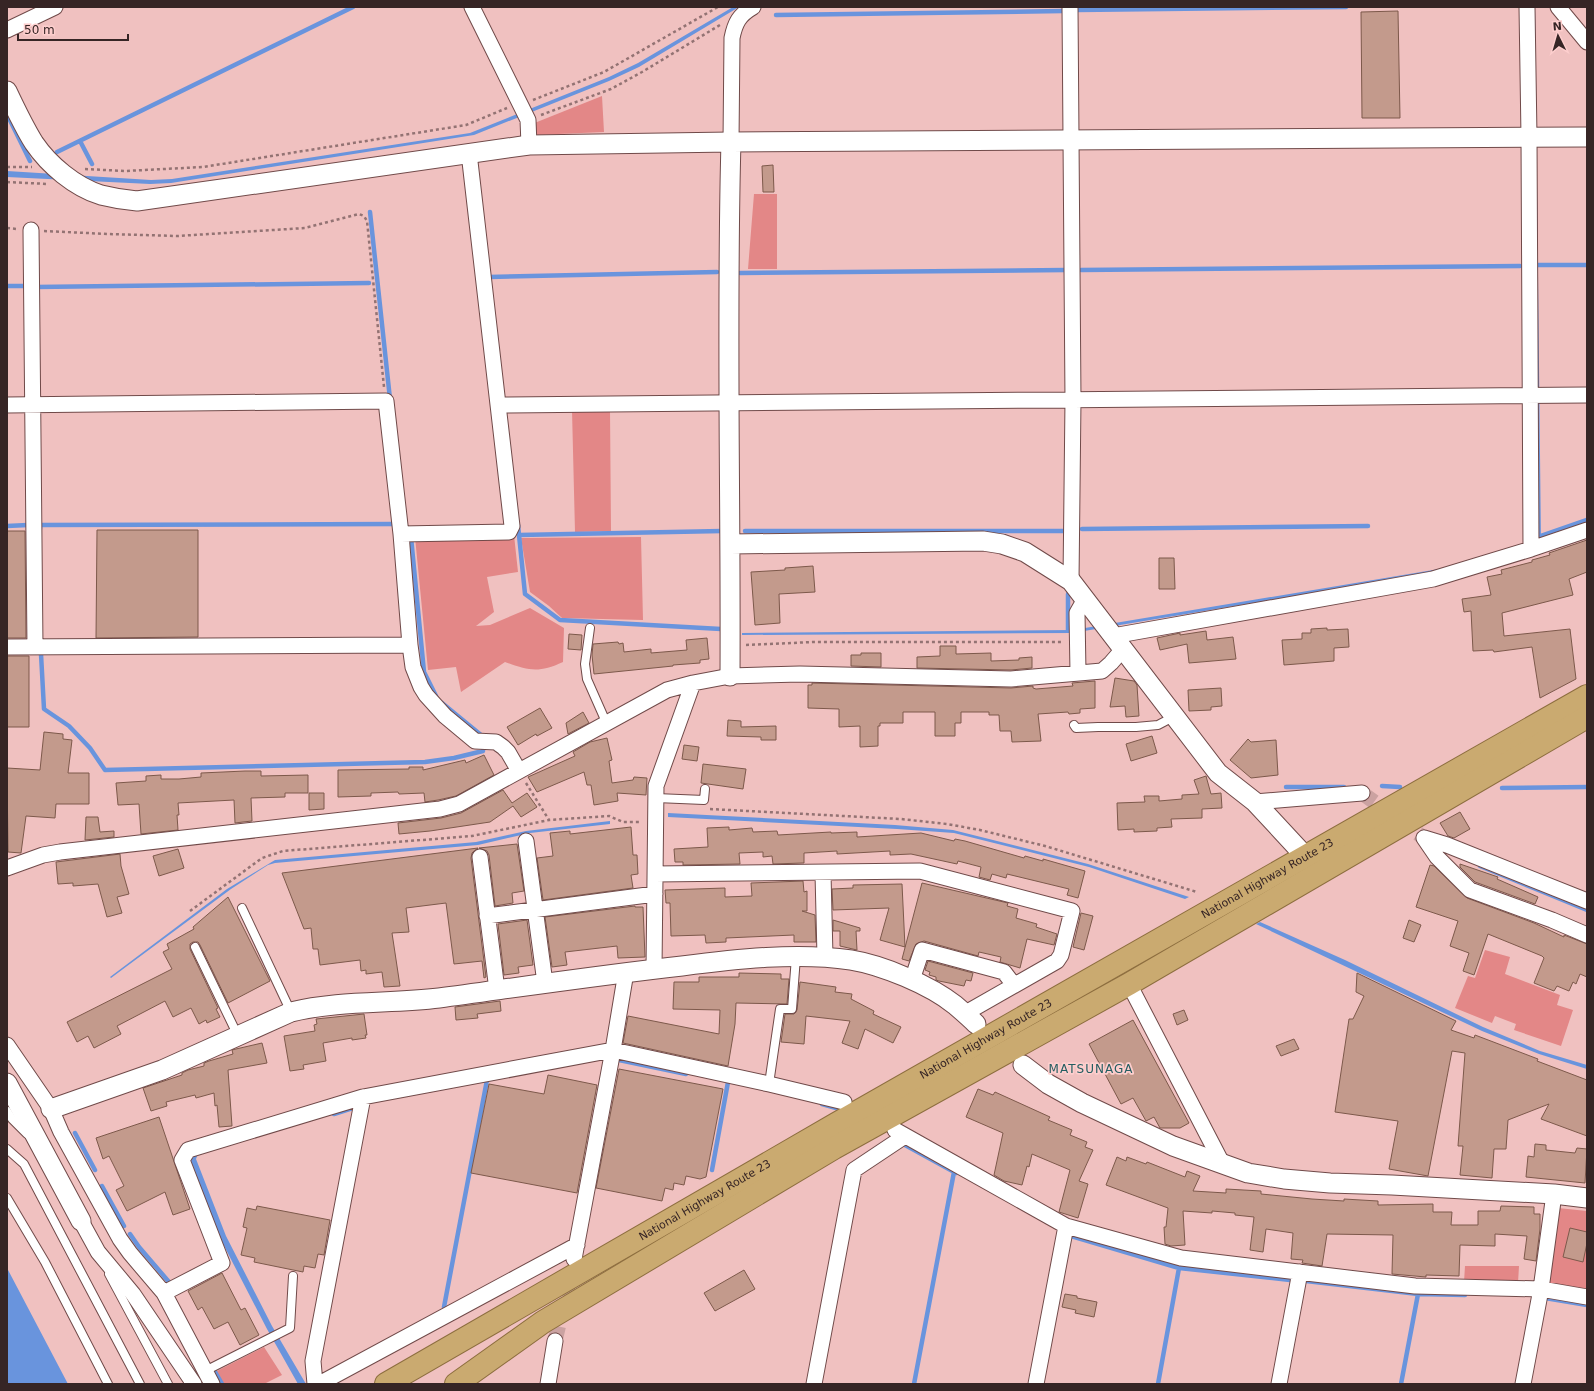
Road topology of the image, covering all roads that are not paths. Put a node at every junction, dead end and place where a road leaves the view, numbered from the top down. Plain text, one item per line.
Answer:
1 (55, 7) edge
2 (472, 7) edge
3 (753, 7) edge
4 (1070, 7) edge
5 (1527, 7) edge
6 (1558, 7) edge
7 (7, 30) edge
8 (1587, 42) edge
9 (7, 91) edge
10 (1534, 137) junction
11 (1587, 137) edge
12 (1072, 140) junction
13 (731, 142) junction
14 (529, 145) junction
15 (469, 153) junction
16 (31, 230) road end
17 (1587, 395) edge
18 (1535, 396) junction
19 (1073, 400) junction
20 (7, 404) edge
21 (33, 404) junction
22 (729, 404) junction
23 (499, 405) junction
24 (1587, 530) edge
25 (401, 534) junction
26 (731, 544) junction
27 (1531, 545) junction
28 (1071, 581) junction
29 (1085, 599) junction
30 (590, 628) dead end
31 (1112, 634) junction
32 (410, 645) junction
33 (7, 647) edge
34 (35, 647) junction
35 (1078, 673) junction
36 (730, 676) junction
37 (693, 683) junction
38 (1587, 696) edge
39 (1175, 716) junction
40 (1587, 717) edge
41 (606, 722) junction
42 (1074, 726) dead end
43 (519, 771) junction
44 (705, 789) dead end
45 (1362, 793) tunnel mouth
46 (656, 798) junction
47 (1255, 802) junction
48 (526, 842) dead end
49 (1305, 856) junction
50 (480, 857) dead end
51 (7, 868) edge
52 (823, 873) junction
53 (655, 874) junction
54 (655, 894) junction
55 (1587, 901) edge
56 (242, 908) dead end
57 (535, 910) junction
58 (487, 916) junction
59 (1587, 935) edge
60 (195, 947) dead end
61 (796, 957) junction
62 (825, 957) junction
63 (654, 969) junction
64 (626, 972) junction
65 (912, 980) junction
66 (545, 984) junction
67 (1129, 984) junction
68 (1014, 985) junction
69 (497, 990) junction
70 (291, 1012) junction
71 (970, 1019) joint
72 (238, 1036) junction
73 (7, 1045) edge
74 (613, 1050) junction
75 (1023, 1065) dead end
76 (7, 1083) edge
77 (769, 1084) junction
78 (844, 1102) dead end
79 (362, 1103) junction
80 (51, 1109) junction
81 (7, 1111) edge
82 (40, 1147) junction
83 (7, 1149) edge
84 (1223, 1165) junction
85 (1554, 1194) junction
86 (7, 1198) edge
87 (1587, 1198) edge
88 (81, 1221) joint
89 (1066, 1226) junction
90 (98, 1252) junction
91 (1300, 1272) junction
92 (293, 1276) dead end
93 (1541, 1289) junction
94 (164, 1293) junction
95 (1587, 1297) edge
96 (555, 1341) tunnel mouth
97 (205, 1370) junction
98 (108, 1384) edge
99 (140, 1384) edge
100 (168, 1384) edge
101 (194, 1384) edge
102 (212, 1384) edge
103 (315, 1384) edge
104 (319, 1384) edge
105 (386, 1384) edge
106 (456, 1384) edge
107 (548, 1384) edge
108 (814, 1384) edge
109 (1036, 1384) edge
110 (1279, 1384) edge
111 (1523, 1384) edge

1 - 7 street
2 - 14 street
3 - 13 street
4 - 12 street
5 - 10 street
6 - 8 street
9 - 15 street
10 - 11 street
10 - 12 street
10 - 18 street
12 - 13 street
12 - 19 street
13 - 14 street
13 - 22 street
14 - 15 street
15 - 23 street
16 - 21 street
17 - 18 street
18 - 19 street
18 - 27 street
19 - 22 street
19 - 28 street
20 - 21 street
21 - 25 street
21 - 34 street
22 - 23 street
22 - 26 street
23 - 25 street
24 - 27 street
25 - 32 street
26 - 28 street
26 - 36 street
27 - 31 street
28 - 29 street
29 - 31 street
29 - 35 street
30 - 41 lane
31 - 35 street
31 - 39 street
32 - 34 street
32 - 43 street
33 - 34 street
35 - 36 street
36 - 37 street
37 - 41 street
37 - 46 street
38 - 49 highway, National Highway Route 23
39 - 42 lane
39 - 47 street
40 - 67 highway, National Highway Route 23
41 - 43 street
43 - 51 street
44 - 46 lane
45 - 47 street
46 - 53 street
47 - 49 street
48 - 57 street
49 - 105 highway, National Highway Route 23
50 - 58 street
52 - 53 street
52 - 62 street
52 - 68 street
53 - 54 street
54 - 57 street
54 - 63 street
55 - 59 street
56 - 70 lane
57 - 58 street
57 - 66 street
58 - 69 street
60 - 72 lane
61 - 62 street
61 - 63 street
61 - 77 lane
62 - 65 street
63 - 64 street
64 - 66 street
64 - 74 street
65 - 68 street
65 - 71 street
66 - 69 street
67 - 84 street
67 - 106 highway, National Highway Route 23
68 - 71 street
69 - 70 street
70 - 72 street
72 - 80 street
73 - 80 street
74 - 77 street
74 - 79 street
74 - 104 street
75 - 84 street
76 - 82 street
77 - 78 street
79 - 94 street
79 - 103 street
80 - 94 street
81 - 82 lane
82 - 88 street
83 - 99 lane
84 - 85 street
85 - 87 street
85 - 93 street
86 - 98 lane
88 - 90 street
89 - 91 street
89 - 108 street
89 - 109 street
90 - 100 lane
90 - 101 street
91 - 93 street
91 - 110 street
92 - 97 lane
93 - 95 street
93 - 111 street
94 - 97 street
96 - 107 street
97 - 102 street

